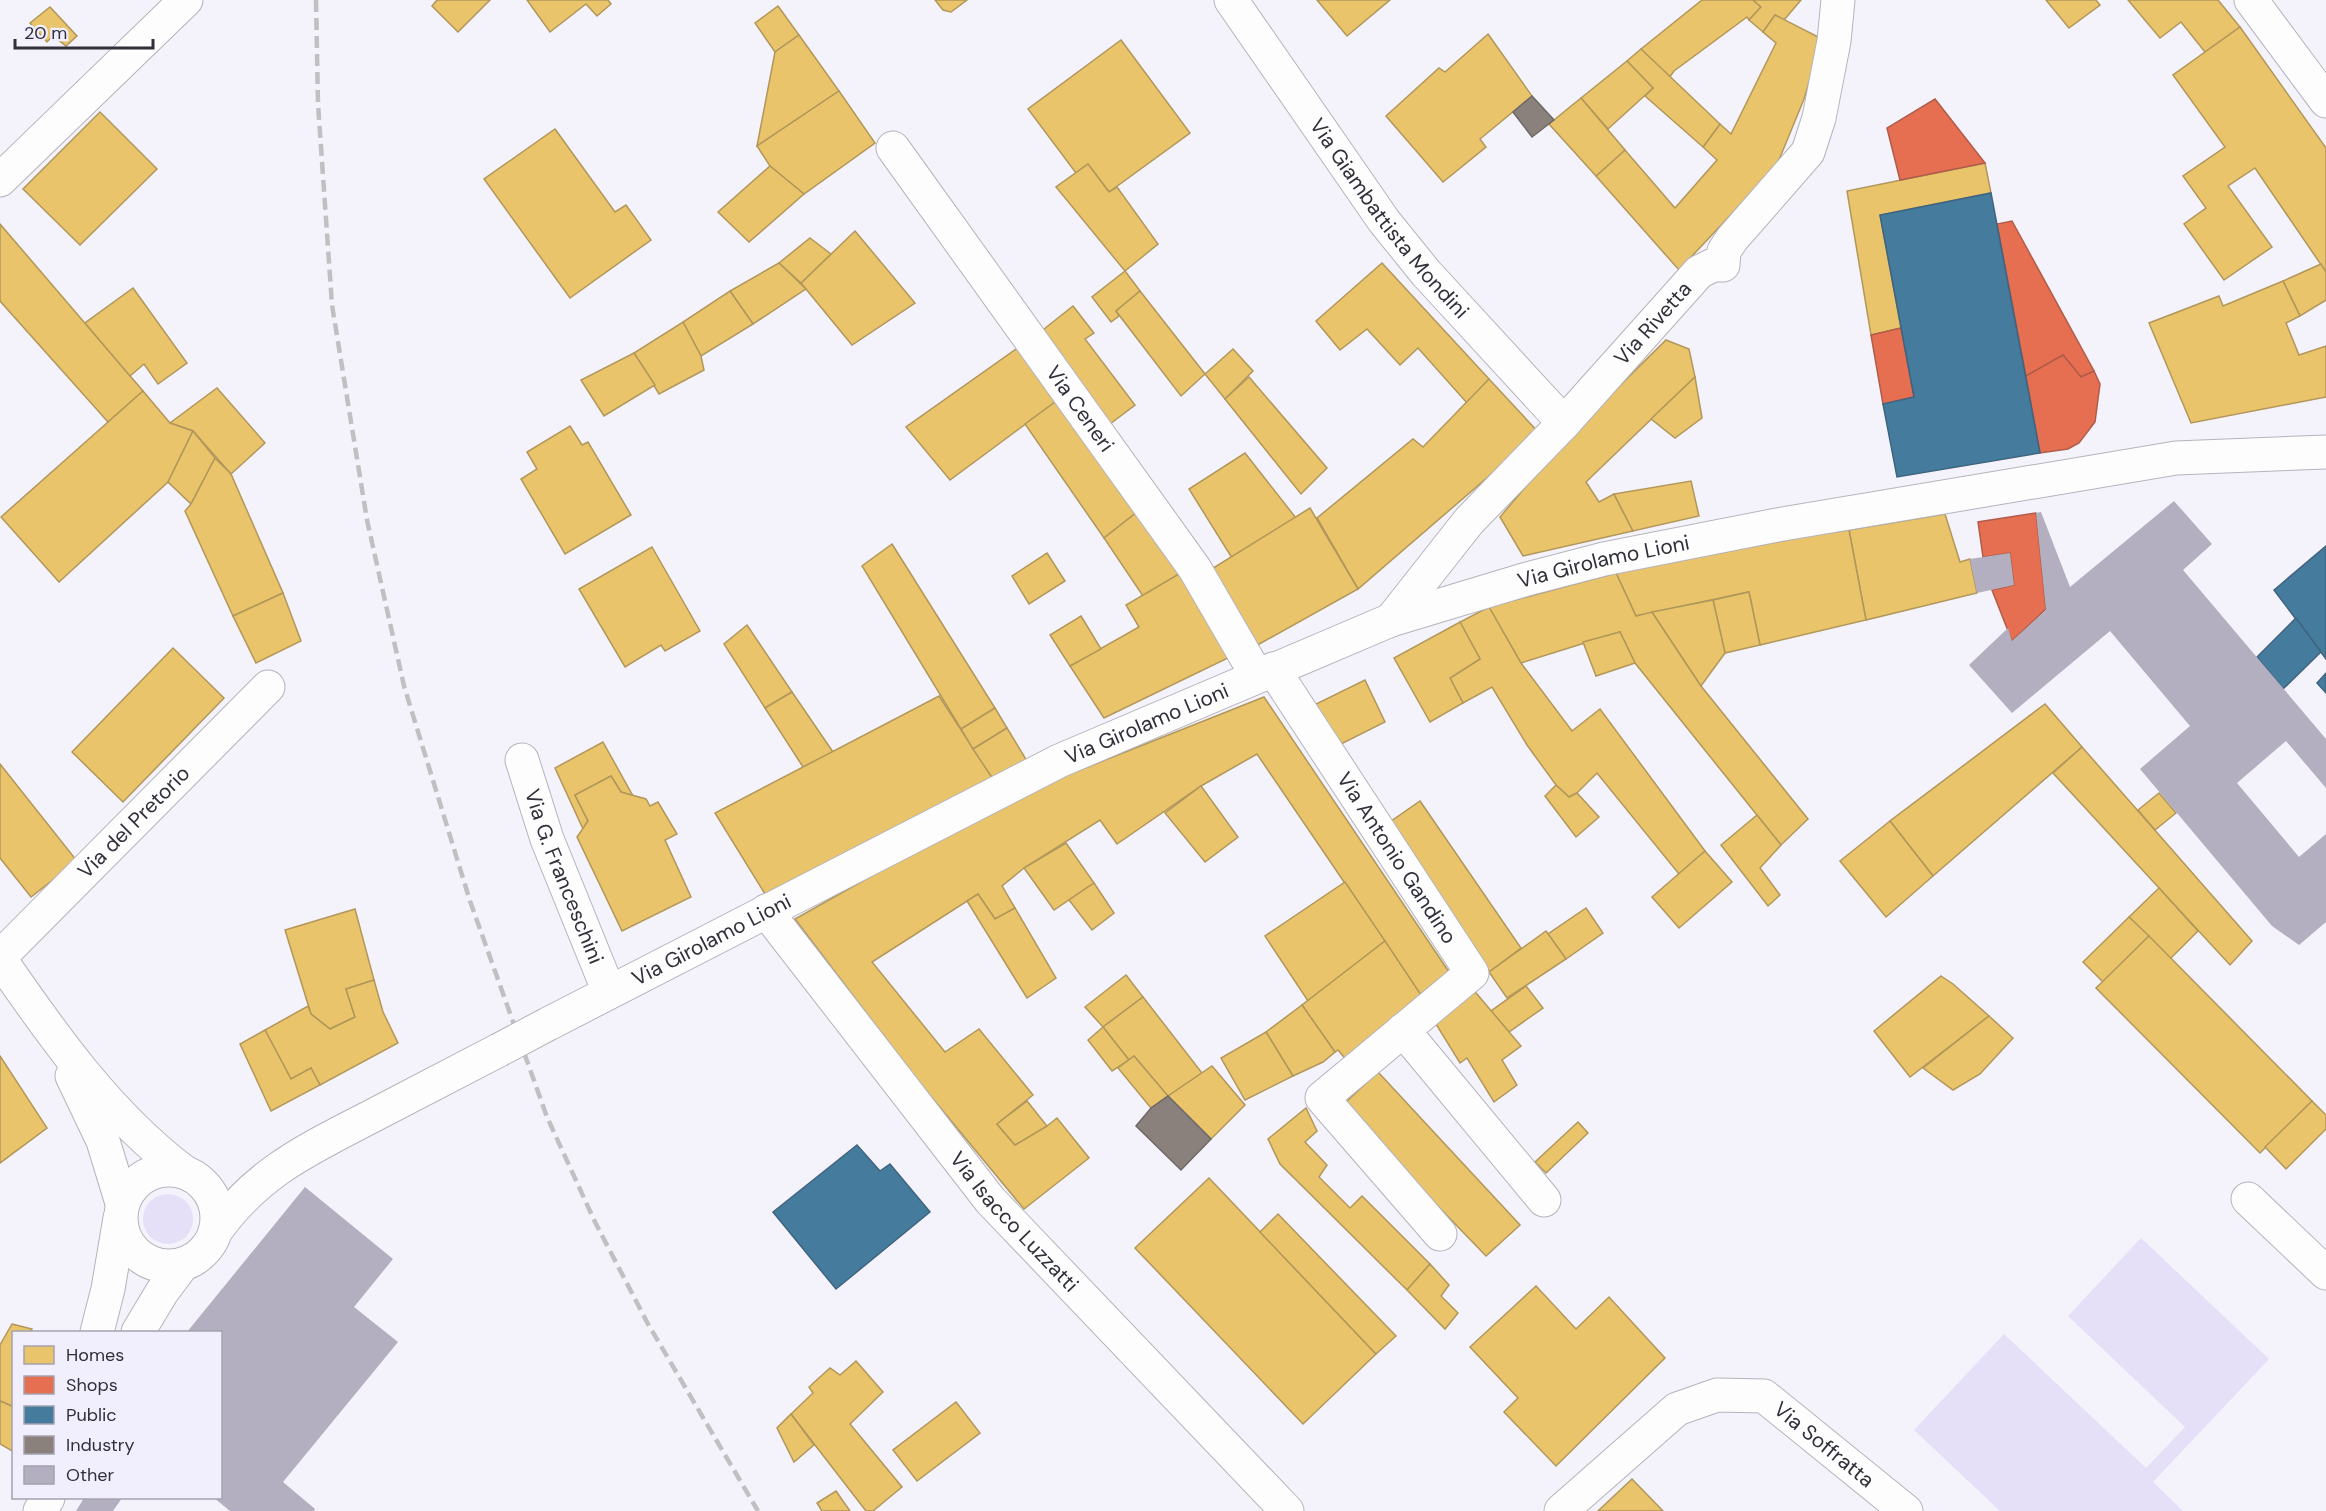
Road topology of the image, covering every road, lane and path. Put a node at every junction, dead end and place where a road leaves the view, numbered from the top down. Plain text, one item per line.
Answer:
1 (186, 0) edge
2 (1231, 0) edge
3 (1838, 0) edge
4 (2251, 0) edge
5 (2326, 101) edge
6 (893, 148) dead end
7 (0, 180) edge
8 (1564, 423) junction
9 (2319, 449) edge
10 (1391, 620) junction
11 (1265, 672) junction
12 (268, 687) dead end
13 (522, 760) dead end
14 (766, 911) junction
15 (0, 958) edge
16 (609, 992) junction
17 (1403, 1030) junction
18 (54, 1037) junction
19 (183, 1171) junction
20 (2248, 1199) dead end
21 (1544, 1200) dead end
22 (121, 1211) junction
23 (215, 1232) junction
24 (1440, 1234) dead end
25 (183, 1264) junction
26 (2326, 1273) edge
27 (97, 1331) edge
28 (139, 1331) edge
29 (1287, 1511) edge
30 (1561, 1511) edge
31 (1906, 1511) edge

1 - 7 street
2 - 8 street, Via Giambattista Mondini
3 - 8 street, Via Rivetta
4 - 5 street
6 - 11 street, Via Ceneri
8 - 10 street, Via Rivetta
9 - 10 street, Via Girolamo Lioni
10 - 11 street, Via Girolamo Lioni
11 - 14 street, Via Girolamo Lioni
11 - 17 street, Via Antonio Gandino
12 - 15 street, Via del Pretorio
13 - 16 street, Via G. Franceschini
14 - 16 street, Via Girolamo Lioni
14 - 29 street, Via Isacco Luzzatti
15 - 18 street, Via del Pretorio
16 - 23 street, Via Girolamo Lioni, bridge
17 - 21 street
17 - 24 street, Via Antonio Gandino
18 - 19 street, Via del Pretorio
18 - 22 street, Via del Pretorio
19 - 22 street
19 - 23 street
20 - 26 street
22 - 25 street
22 - 27 street
23 - 25 street
25 - 28 street
30 - 31 street, Via Soffratta

